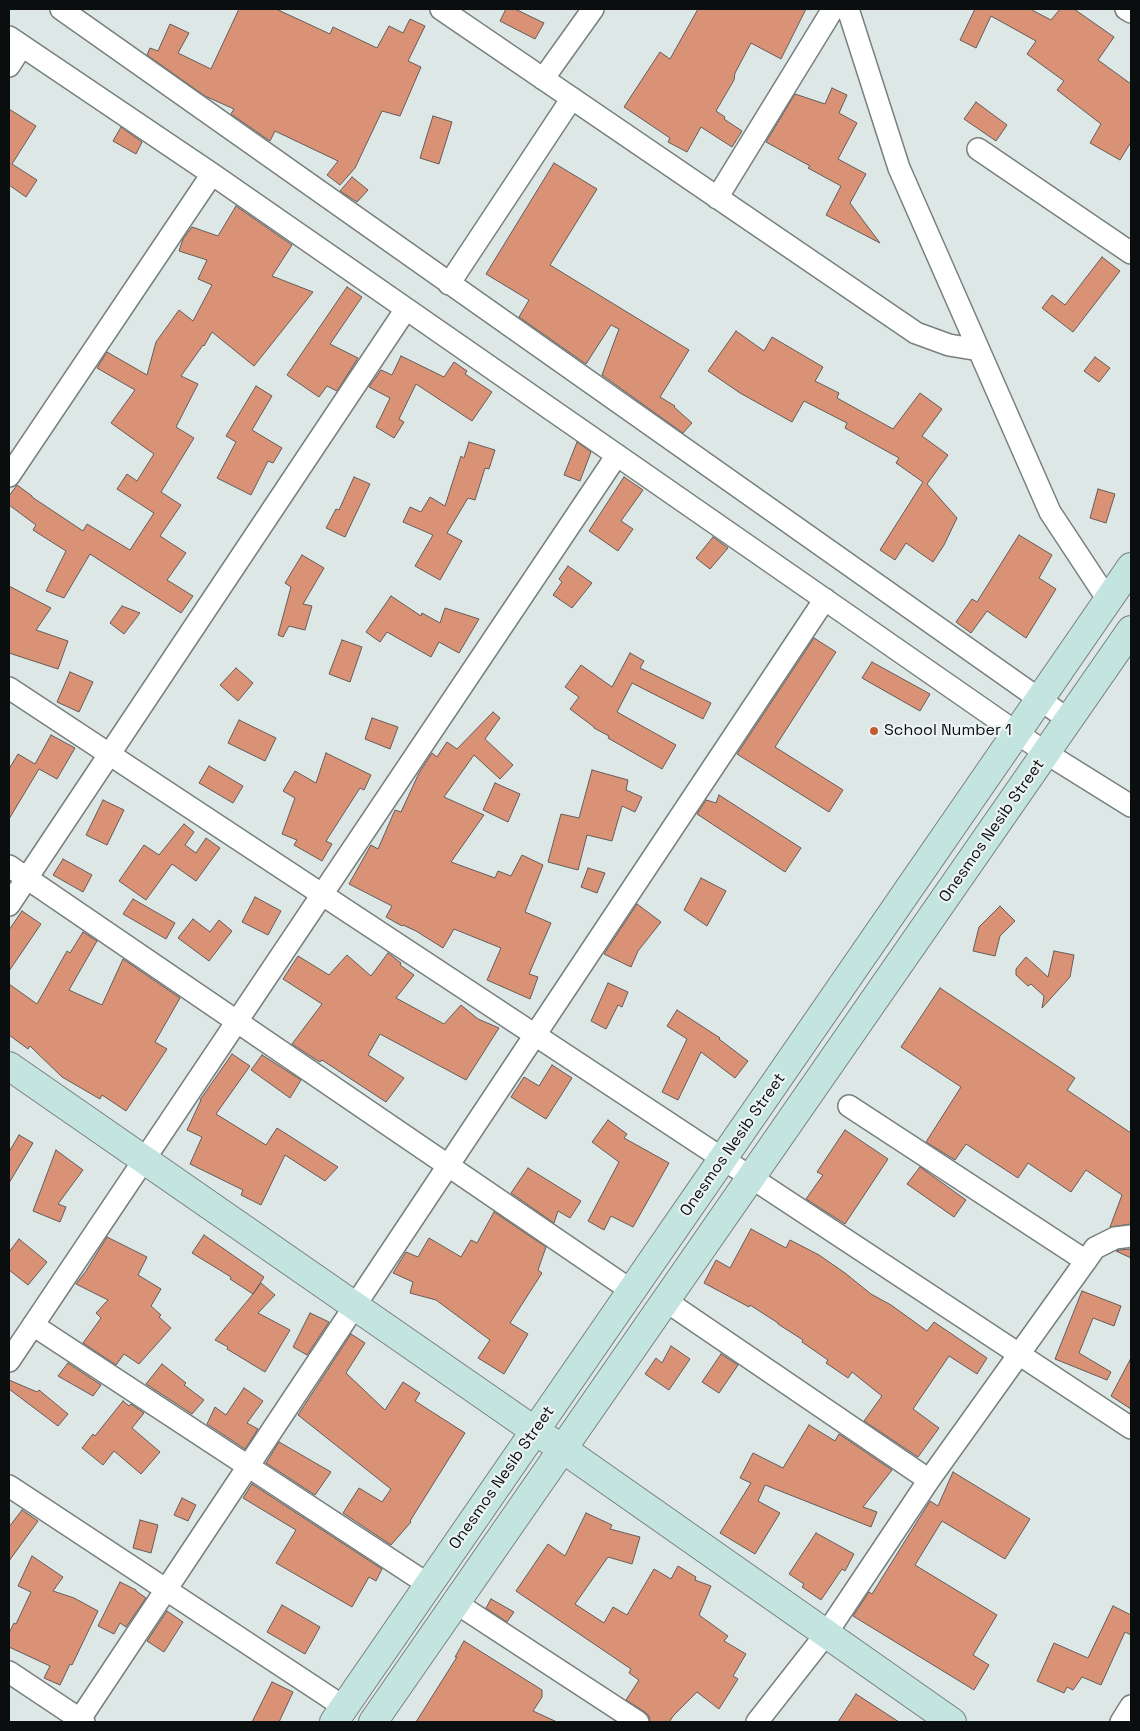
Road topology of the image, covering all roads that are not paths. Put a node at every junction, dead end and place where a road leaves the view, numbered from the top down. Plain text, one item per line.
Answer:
1 (61, 9) edge
2 (441, 9) edge
3 (593, 9) edge
4 (833, 9) edge
5 (848, 9) edge
6 (1126, 9) edge
7 (1131, 12) edge
8 (16, 41) edge
9 (9, 66) edge
10 (543, 79) junction
11 (572, 98) junction
12 (978, 149) dead end
13 (212, 174) junction
14 (717, 198) junction
15 (1131, 253) edge
16 (450, 284) junction
17 (406, 309) junction
18 (979, 350) junction
19 (617, 455) junction
20 (9, 476) edge
21 (1131, 567) edge
22 (824, 599) junction
23 (1108, 600) junction
24 (1131, 630) edge
25 (9, 688) edge
26 (1040, 700) junction
27 (1069, 720) junction
28 (1017, 732) junction
29 (1046, 753) junction
30 (109, 754) junction
31 (1131, 806) edge
32 (9, 866) edge
33 (26, 878) junction
34 (322, 894) junction
35 (9, 905) edge
36 (237, 1022) junction
37 (535, 1035) junction
38 (9, 1066) edge
39 (849, 1106) dead end
40 (723, 1159) junction
41 (144, 1160) junction
42 (448, 1166) junction
43 (752, 1178) junction
44 (1131, 1236) edge
45 (1086, 1261) junction
46 (632, 1291) junction
47 (666, 1301) junction
48 (354, 1306) junction
49 (33, 1325) junction
50 (1019, 1354) junction
51 (9, 1361) edge
52 (1131, 1428) edge
53 (535, 1431) junction
54 (563, 1449) junction
55 (248, 1466) junction
56 (929, 1480) junction
57 (9, 1486) edge
58 (429, 1585) junction
59 (165, 1590) junction
60 (456, 1603) junction
61 (826, 1634) junction
62 (9, 1672) edge
63 (1131, 1706) edge
64 (339, 1715) edge
65 (82, 1721) edge
66 (373, 1722) edge
67 (638, 1722) edge
68 (757, 1722) edge
69 (952, 1722) edge
70 (1121, 1722) edge

1 - 16 street
2 - 10 street
3 - 10 street
4 - 14 street
5 - 18 street
6 - 7 street
8 - 9 street
8 - 13 street
10 - 11 street
11 - 14 street
11 - 16 street
12 - 15 street
13 - 17 street
13 - 20 street
14 - 18 street
16 - 26 street
17 - 19 street
17 - 30 street
18 - 23 street
19 - 22 street
19 - 34 street
21 - 23 street, Onesmos Nesib Street
22 - 28 street
22 - 37 street
23 - 26 street, Onesmos Nesib Street
24 - 27 street, Onesmos Nesib Street
25 - 30 street
26 - 27 street
26 - 28 street, Onesmos Nesib Street
27 - 29 street, Onesmos Nesib Street
28 - 29 street
28 - 40 street, Onesmos Nesib Street
29 - 31 street
29 - 43 street, Onesmos Nesib Street
30 - 33 street
30 - 34 street
32 - 33 street
33 - 35 street
33 - 36 street
34 - 36 street
34 - 37 street
36 - 41 street
36 - 42 street
37 - 40 street
37 - 42 street
38 - 41 street
39 - 45 street
40 - 43 street
40 - 46 street, Onesmos Nesib Street
41 - 48 street
41 - 49 street
42 - 46 street
42 - 48 street
43 - 47 street, Onesmos Nesib Street
43 - 50 street
44 - 45 street
45 - 50 street
46 - 53 street, Onesmos Nesib Street
47 - 54 street, Onesmos Nesib Street
47 - 56 street
48 - 53 street
48 - 55 street
49 - 51 street
49 - 55 street
50 - 52 street
50 - 56 street
53 - 54 street
53 - 58 street, Onesmos Nesib Street
54 - 60 street, Onesmos Nesib Street
54 - 61 street
55 - 58 street
55 - 59 street
56 - 61 street
57 - 59 street
58 - 64 street, Onesmos Nesib Street
59 - 64 street
59 - 65 street
60 - 66 street, Onesmos Nesib Street
60 - 67 street
61 - 68 street
61 - 69 street
62 - 65 street
63 - 70 street

